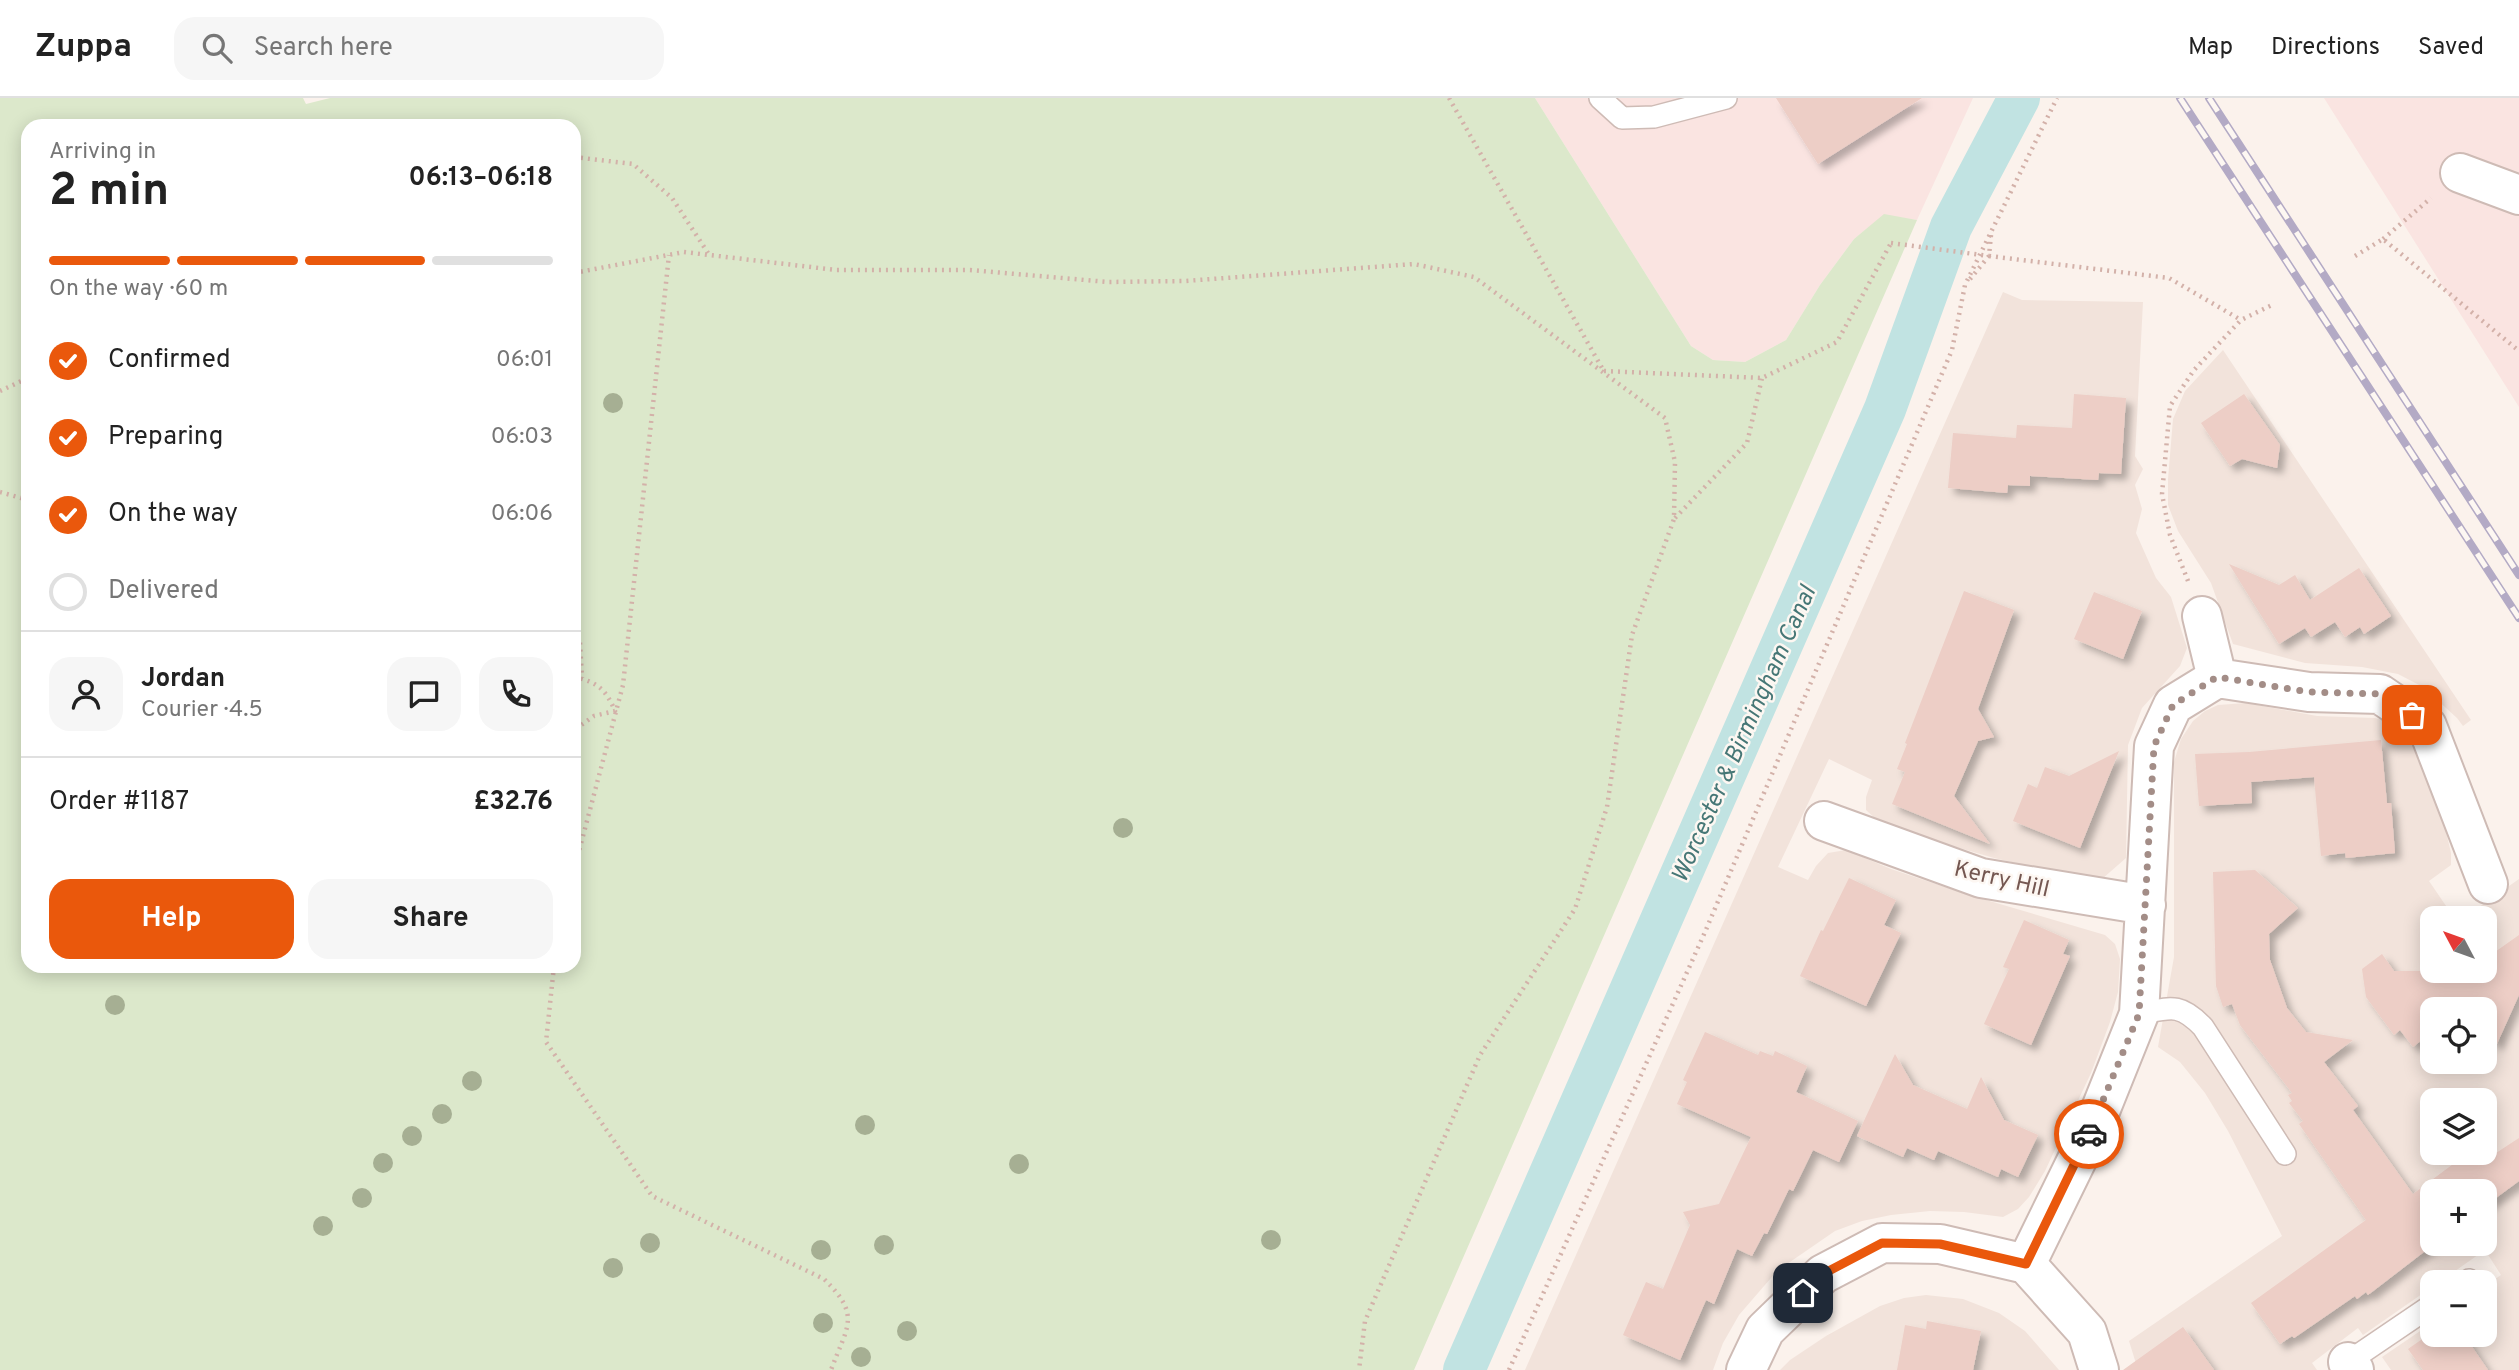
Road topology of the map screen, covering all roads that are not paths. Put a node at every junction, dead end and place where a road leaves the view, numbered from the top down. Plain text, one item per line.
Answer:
1 (1600, 98) edge
2 (1726, 98) edge
3 (2460, 173) road end
4 (2519, 195) edge
5 (2202, 616) road end
6 (2217, 677) junction
7 (1824, 821) dead end
8 (2488, 884) dead end
9 (2146, 905) junction
10 (2139, 1014) junction
11 (2285, 1154) dead end
12 (2026, 1264) junction
13 (2420, 1314) edge
14 (2351, 1366) edge
15 (1746, 1370) edge
16 (2099, 1370) edge

1 - 2 lane
3 - 4 street
5 - 6 street
6 - 8 street
6 - 9 street
7 - 9 street, Kerry Hill
9 - 10 street
10 - 11 lane
10 - 12 street
12 - 15 street
12 - 16 street
13 - 14 lane

